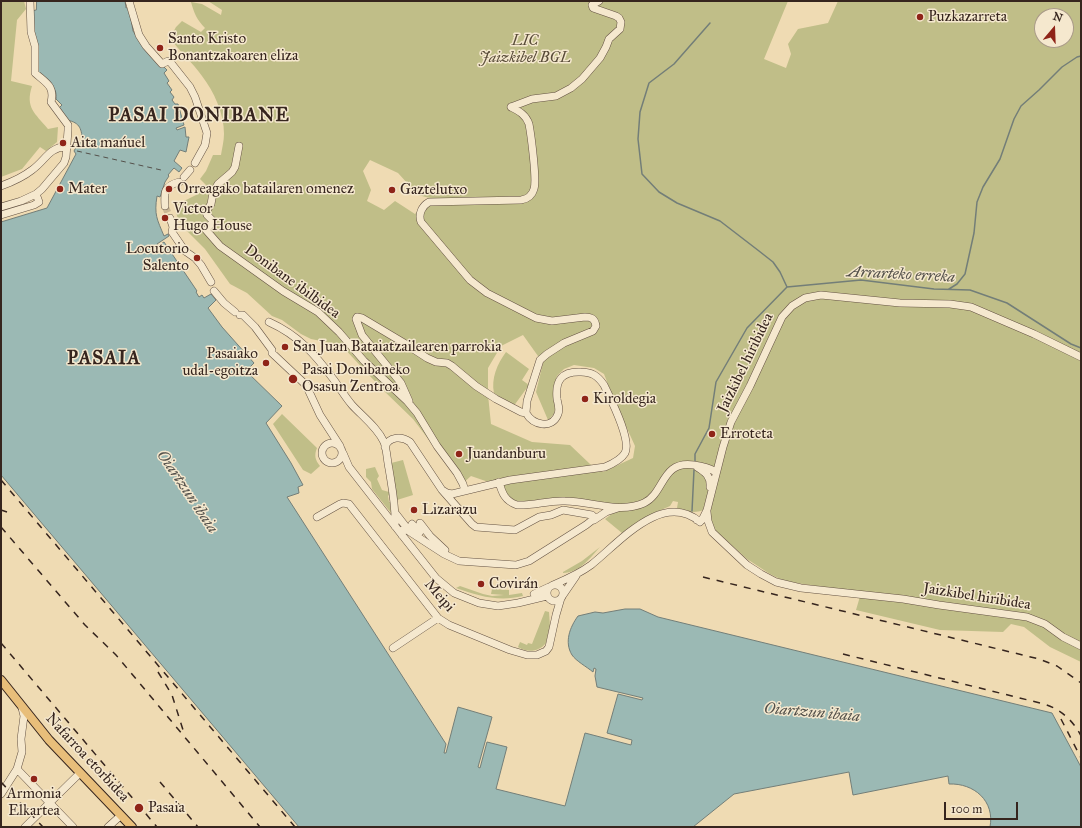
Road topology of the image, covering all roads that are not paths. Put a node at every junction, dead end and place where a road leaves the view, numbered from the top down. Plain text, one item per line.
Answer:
1 (30, 1) edge
2 (129, 1) edge
3 (599, 1) edge
4 (67, 146) junction
5 (239, 146) dead end
6 (195, 163) dead end
7 (190, 170) dead end
8 (1, 186) edge
9 (36, 194) junction
10 (165, 206) tunnel mouth
11 (1, 207) edge
12 (1, 215) edge
13 (170, 218) tunnel mouth
14 (211, 282) dead end
15 (214, 291) dead end
16 (250, 322) junction
17 (269, 322) dead end
18 (263, 328) dead end
19 (1081, 357) edge
20 (411, 406) junction
21 (526, 413) junction
22 (385, 447) junction
23 (341, 450) junction
24 (337, 462) junction
25 (349, 467) junction
26 (716, 467) junction
27 (704, 468) junction
28 (499, 482) junction
29 (711, 486) junction
30 (442, 490) junction
31 (465, 491) junction
32 (620, 507) junction
33 (707, 510) junction
34 (396, 514) junction
35 (317, 517) dead end
36 (389, 518) junction
37 (594, 519) junction
38 (697, 519) junction
39 (412, 524) dead end
40 (395, 526) junction
41 (410, 532) junction
42 (712, 532) junction
43 (402, 535) junction
44 (420, 535) junction
45 (445, 550) dead end
46 (578, 574) junction
47 (551, 586) junction
48 (562, 597) junction
49 (549, 598) junction
50 (475, 602) junction
51 (438, 618) junction
52 (554, 621) junction
53 (1081, 646) edge
54 (393, 648) dead end
55 (1, 680) edge
56 (22, 708) junction
57 (17, 769) junction
58 (80, 773) junction
59 (1, 794) edge
60 (50, 803) junction
61 (118, 818) dead end
62 (25, 827) edge
63 (73, 827) edge
64 (108, 827) edge
65 (132, 827) edge

1 - 4 street
2 - 6 street
3 - 21 street
4 - 8 street
4 - 9 street
5 - 20 street, Donibane ibilbidea
7 - 10 street
9 - 11 street
9 - 12 street
13 - 14 street
15 - 16 street
16 - 18 street
16 - 23 street
17 - 22 street
19 - 26 street, Jaizkibel hiribidea
20 - 21 street
20 - 31 street, Donibane ibilbidea
21 - 28 street
22 - 30 street
22 - 34 street
23 - 24 street
23 - 24 street
23 - 25 street
24 - 25 street
25 - 36 street
26 - 27 street
26 - 29 street
27 - 29 street
27 - 32 street
28 - 31 street
28 - 32 street
29 - 33 street
29 - 38 street
30 - 31 street
30 - 37 street
32 - 37 street
33 - 38 street
33 - 42 street
34 - 36 street
34 - 40 street
34 - 41 street
35 - 51 street, Meipi
36 - 40 street
37 - 44 street
38 - 42 street, Jaizkibel hiribidea
38 - 46 street, Jaizkibel hiribidea
39 - 44 street
40 - 43 street
41 - 43 street
41 - 44 street
42 - 53 street, Jaizkibel hiribidea
43 - 50 street
44 - 45 street
46 - 47 street
46 - 48 street, Meipi
47 - 48 street
47 - 49 street
47 - 50 street
48 - 49 street
48 - 52 street, Meipi
49 - 50 street
49 - 52 street, Meipi
51 - 52 street, Meipi
51 - 54 street
55 - 56 main road, Nafarroa etorbidea
56 - 57 street
56 - 58 main road, Nafarroa etorbidea
57 - 59 street
57 - 60 street
58 - 60 street
58 - 65 main road, Nafarroa etorbidea
60 - 62 street
60 - 63 street
61 - 64 street

